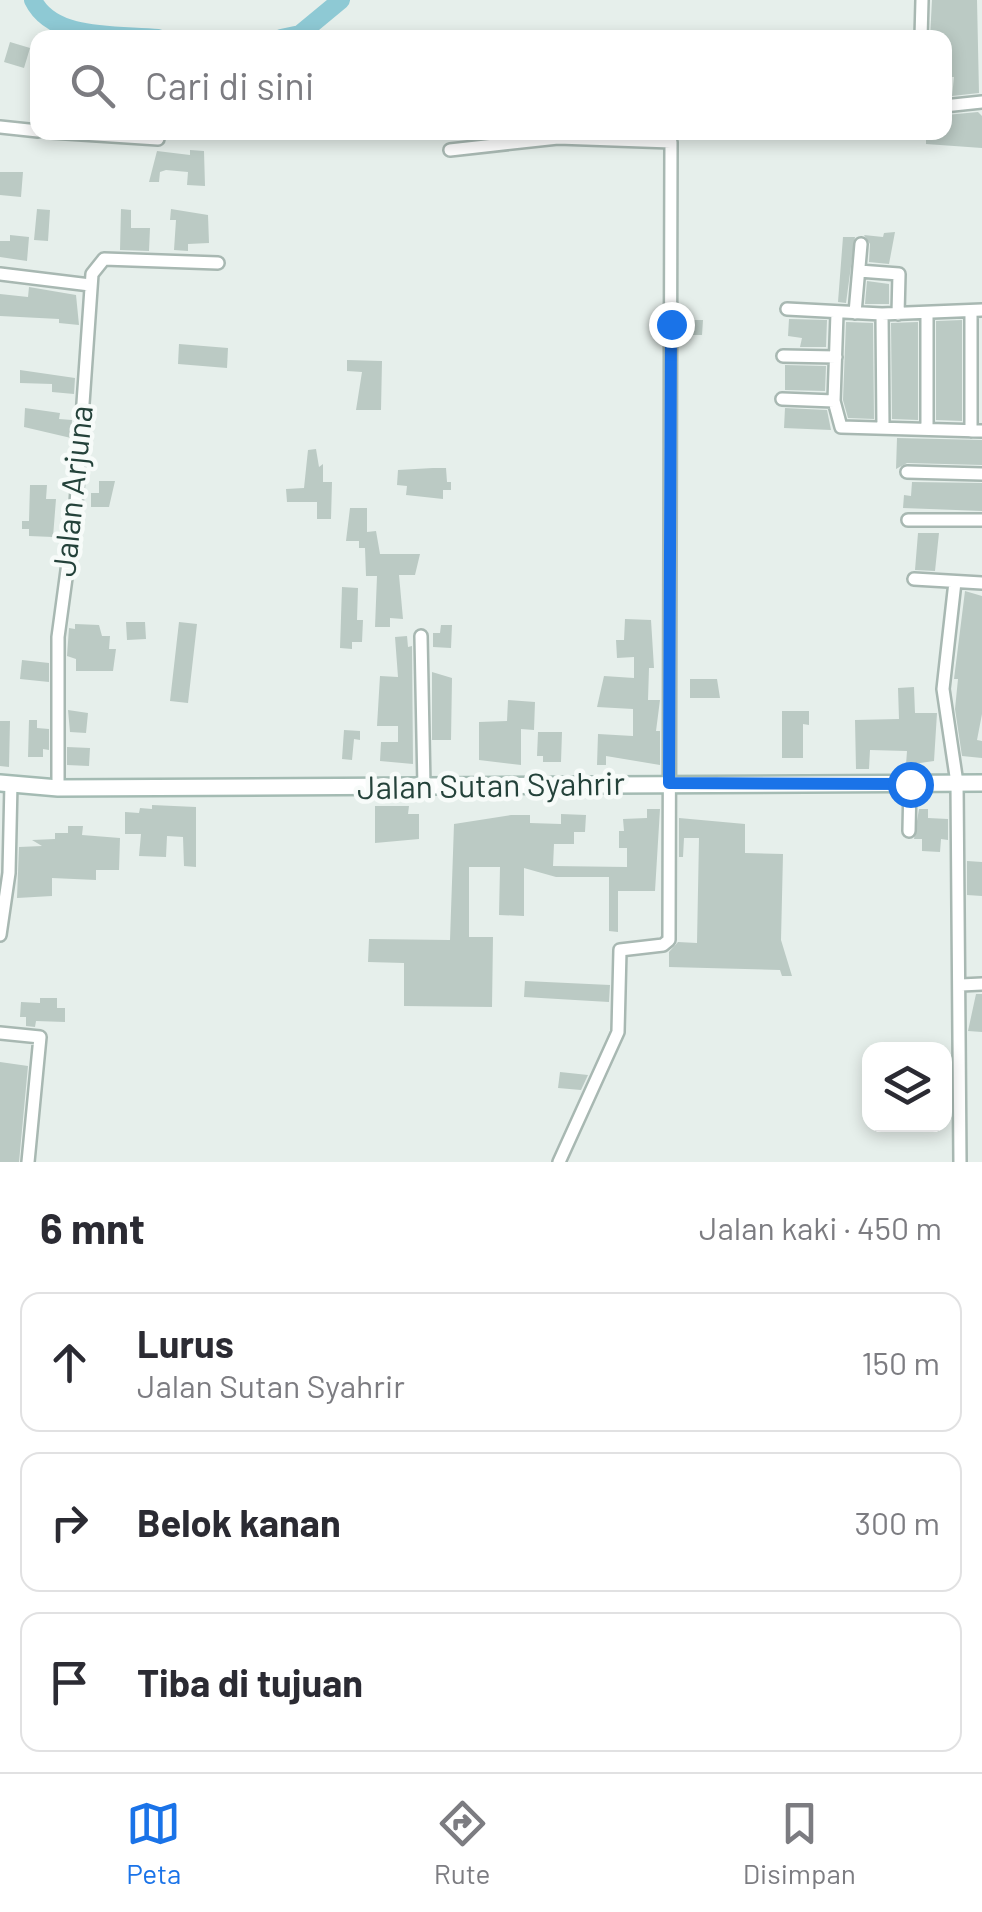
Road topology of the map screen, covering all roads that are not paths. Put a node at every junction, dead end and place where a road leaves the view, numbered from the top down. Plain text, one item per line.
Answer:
1 (922, 0) edge
2 (921, 30) edge
3 (982, 89) edge
4 (982, 102) edge
5 (952, 105) edge
6 (0, 127) edge
7 (30, 130) edge
8 (540, 140) edge
9 (614, 140) edge
10 (450, 150) dead end
11 (861, 244) dead end
12 (218, 263) dead end
13 (858, 271) junction
14 (0, 274) edge
15 (90, 285) junction
16 (787, 309) dead end
17 (976, 311) edge
18 (837, 313) junction
19 (855, 313) junction
20 (882, 314) junction
21 (898, 314) junction
22 (928, 314) junction
23 (783, 356) dead end
24 (836, 357) junction
25 (782, 400) dead end
26 (834, 401) junction
27 (883, 428) junction
28 (927, 430) junction
29 (977, 431) edge
30 (906, 472) dead end
31 (982, 474) edge
32 (908, 520) dead end
33 (982, 520) edge
34 (914, 579) dead end
35 (954, 582) junction
36 (982, 582) edge
37 (421, 636) dead end
38 (5, 783) edge
39 (669, 783) junction
40 (957, 783) junction
41 (910, 784) junction
42 (982, 784) edge
43 (58, 788) junction
44 (424, 788) junction
45 (908, 831) dead end
46 (0, 933) edge
47 (982, 984) edge
48 (961, 985) junction
49 (0, 1032) edge
50 (28, 1162) edge
51 (559, 1162) edge
52 (960, 1162) edge

1 - 2 street
3 - 4 street
4 - 5 street
6 - 7 street
8 - 10 street
9 - 39 street
11 - 13 street
12 - 15 street
13 - 19 street
13 - 21 street
14 - 15 street
15 - 43 street, Jalan Arjuna
16 - 18 street
17 - 22 street
17 - 29 street
18 - 19 street
18 - 24 street
19 - 20 street
20 - 21 street
20 - 27 street
21 - 22 street
22 - 28 street
23 - 24 street
24 - 26 street
25 - 26 street
26 - 27 street
27 - 28 street
28 - 29 street
30 - 31 street
32 - 33 street
34 - 35 street
35 - 36 street
35 - 40 street
37 - 44 street
38 - 43 street, Jalan Sutan Syahrir
38 - 46 street
39 - 41 street, Jalan Sutan Syahrir
39 - 44 street, Jalan Sutan Syahrir
39 - 51 street
40 - 41 street, Jalan Sutan Syahrir
40 - 42 street, Jalan Sutan Syahrir
40 - 48 street
41 - 45 street
43 - 44 street, Jalan Sutan Syahrir
47 - 48 street
48 - 52 street
49 - 50 street

